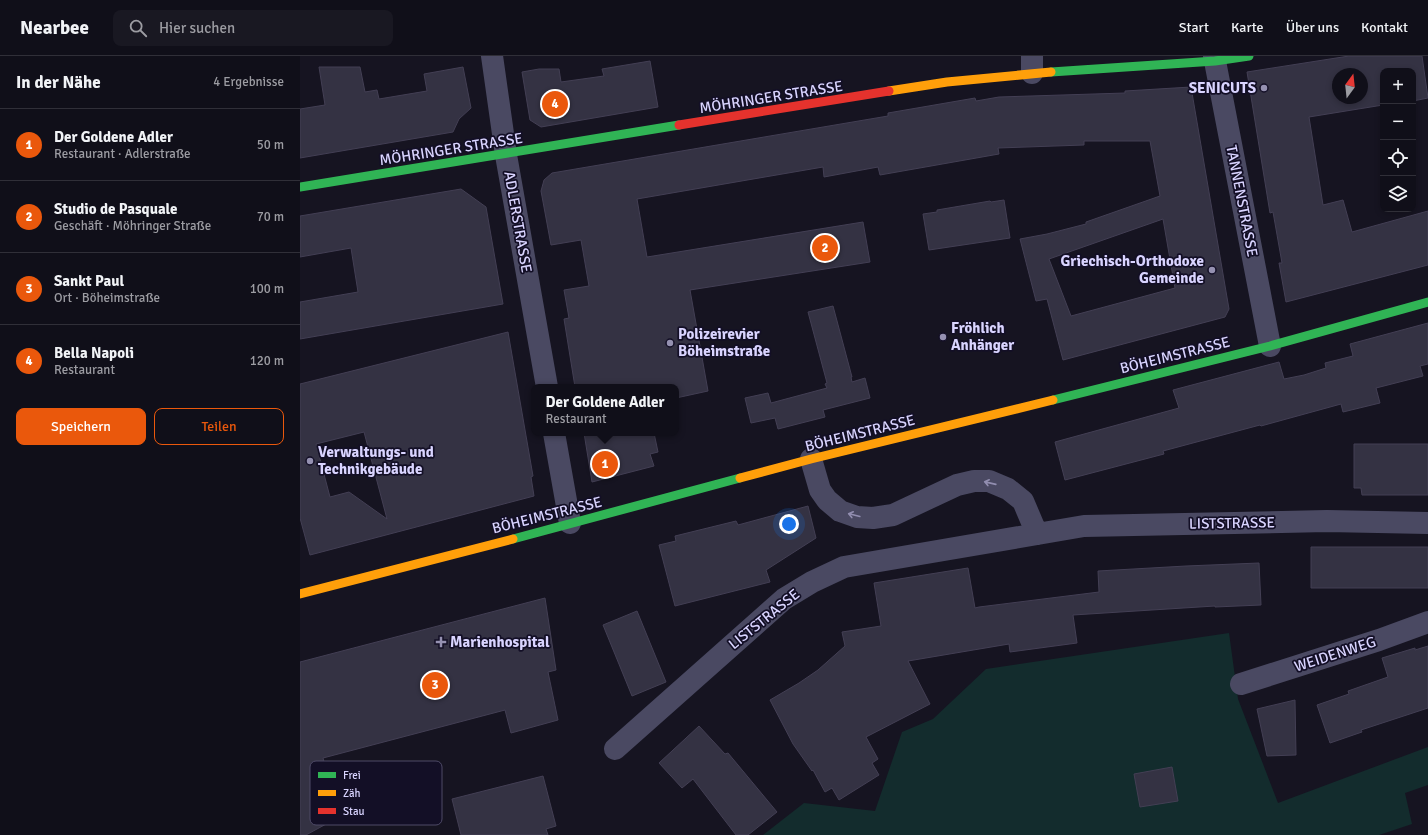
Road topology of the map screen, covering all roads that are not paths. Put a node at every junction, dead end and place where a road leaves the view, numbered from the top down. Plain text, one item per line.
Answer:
1 (492, 56) edge
2 (1249, 56) edge
3 (1214, 59) edge
4 (1032, 65) edge
5 (506, 155) junction
6 (300, 187) edge
7 (1428, 302) edge
8 (1270, 346) junction
9 (546, 384) edge
10 (555, 436) edge
11 (811, 459) junction
12 (570, 523) junction
13 (1428, 523) edge
14 (1037, 534) junction
15 (300, 594) edge
16 (1428, 622) edge
17 (1240, 684) dead end
18 (615, 749) dead end

1 - 5 street, ADLERSTRASSE
2 - 3 street, MÖHRINGER STRASSE
3 - 4 street, MÖHRINGER STRASSE
3 - 8 street, TANNENSTRASSE
4 - 5 street, MÖHRINGER STRASSE
5 - 6 street, MÖHRINGER STRASSE
5 - 9 street, ADLERSTRASSE
7 - 8 street, BÖHEIMSTRASSE
8 - 11 street, BÖHEIMSTRASSE
10 - 12 street
11 - 12 street, BÖHEIMSTRASSE
14 -> 11 street
12 - 15 street, BÖHEIMSTRASSE
13 - 14 street, LISTSTRASSE
14 - 18 street, LISTSTRASSE
16 - 17 street, WEIDENWEG

